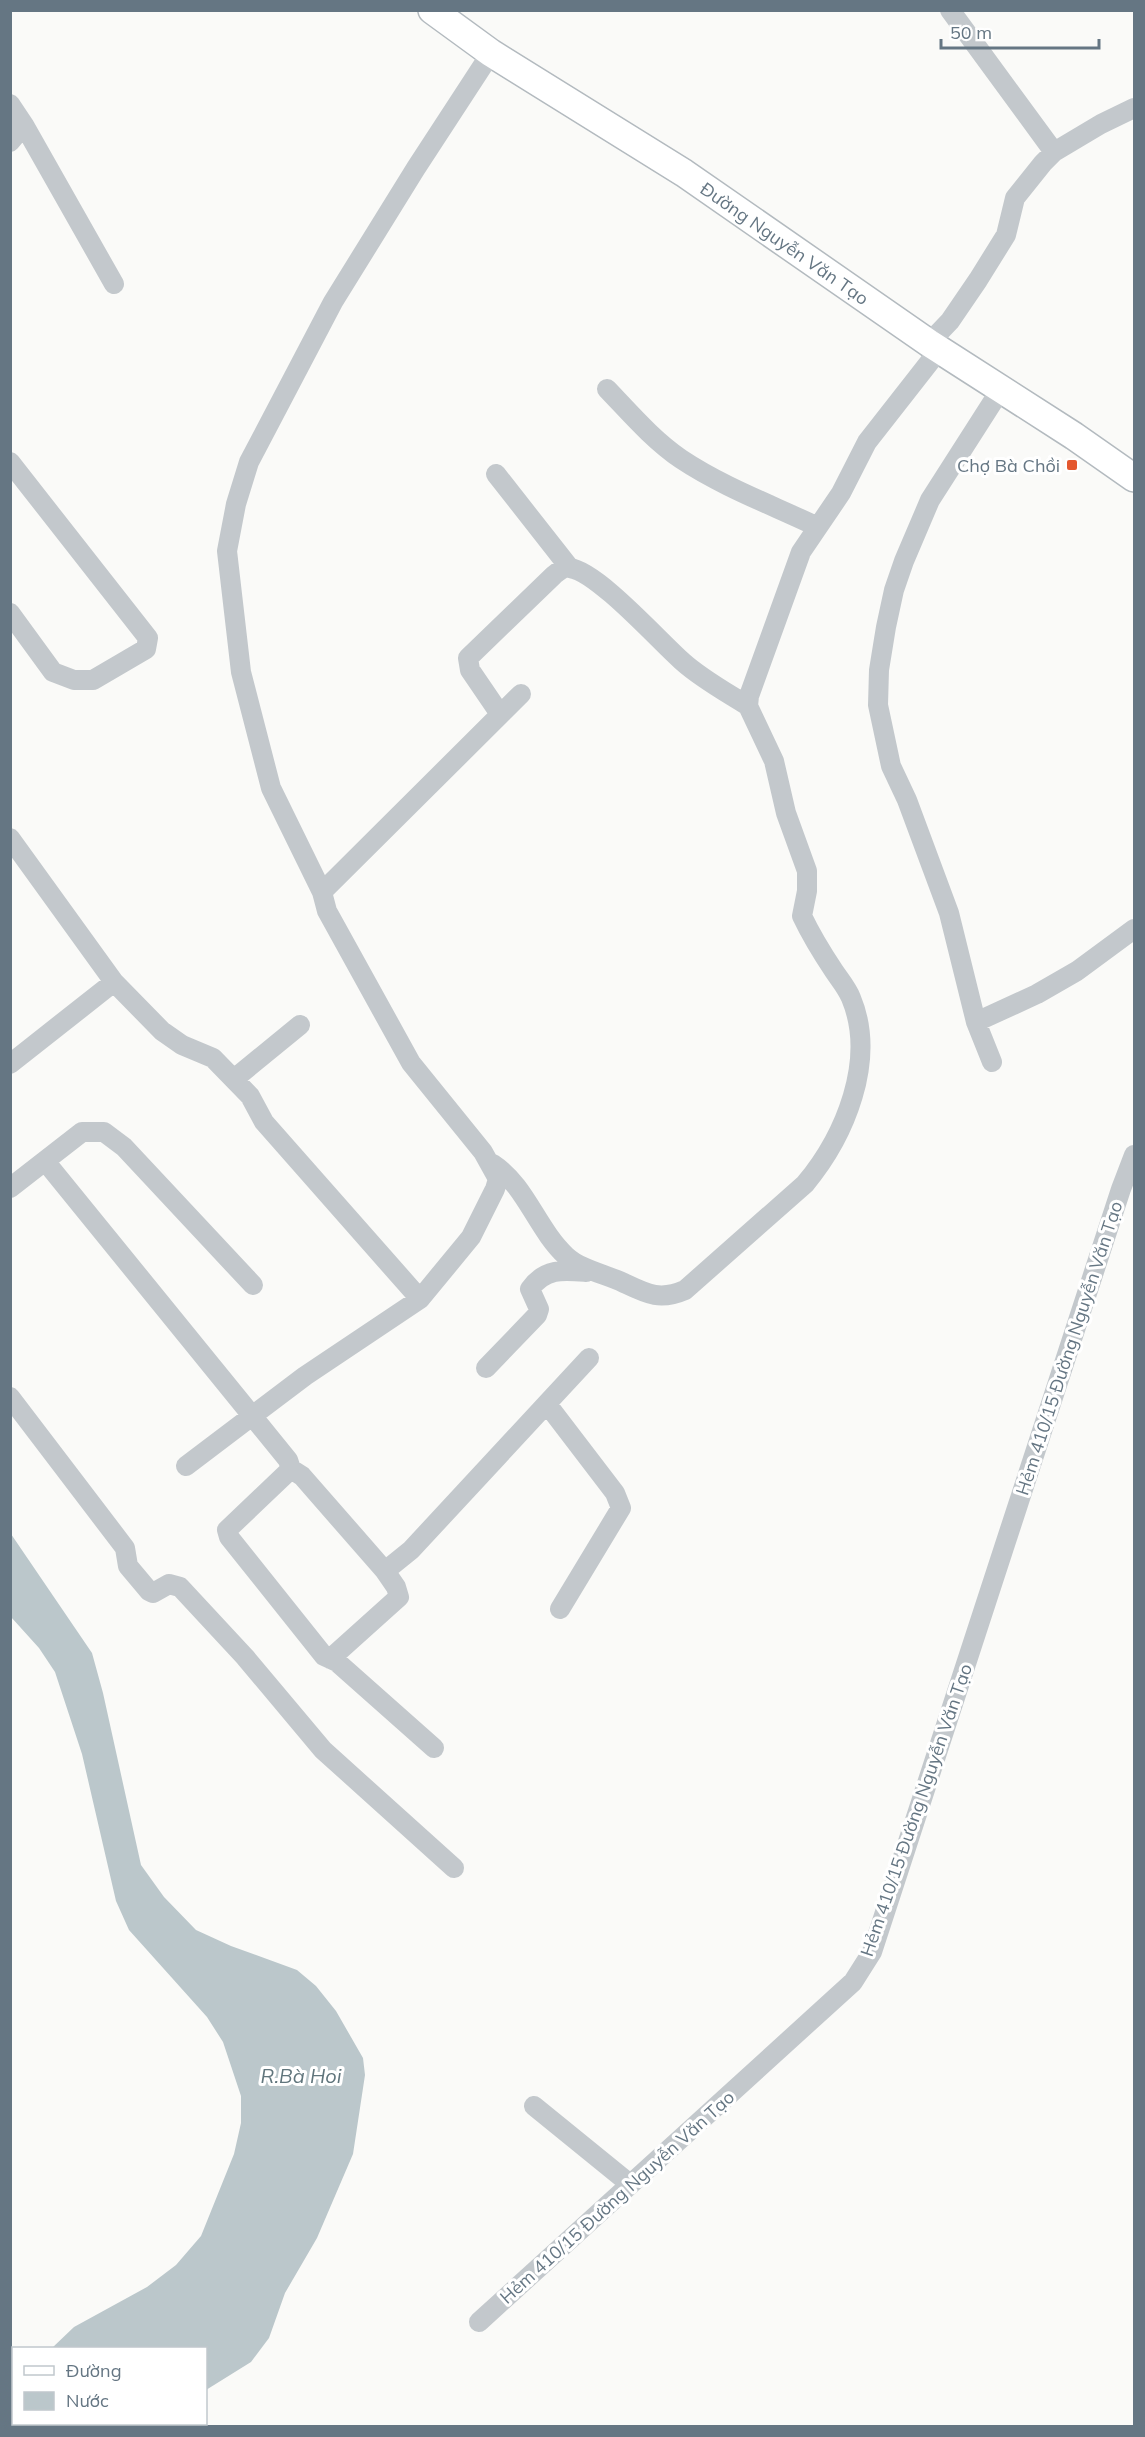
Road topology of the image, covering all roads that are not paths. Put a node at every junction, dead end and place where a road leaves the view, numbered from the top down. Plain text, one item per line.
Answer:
1 (432, 10) edge
2 (950, 10) edge
3 (491, 53) junction
4 (10, 104) edge
5 (1134, 108) edge
6 (24, 125) junction
7 (10, 142) edge
8 (1054, 152) junction
9 (114, 284) dead end
10 (934, 346) junction
11 (607, 389) dead end
12 (1001, 389) junction
13 (10, 462) edge
14 (496, 474) dead end
15 (1134, 478) edge
16 (818, 527) junction
17 (569, 567) junction
18 (10, 613) edge
19 (521, 694) dead end
20 (748, 706) junction
21 (500, 714) junction
22 (10, 838) edge
23 (322, 892) junction
24 (1134, 929) edge
25 (114, 982) junction
26 (976, 1022) junction
27 (300, 1025) dead end
28 (992, 1062) dead end
29 (10, 1064) edge
30 (234, 1079) junction
31 (1134, 1155) edge
32 (45, 1161) junction
33 (489, 1161) junction
34 (10, 1188) edge
35 (598, 1273) junction
36 (253, 1285) dead end
37 (420, 1299) junction
38 (589, 1358) dead end
39 (486, 1368) dead end
40 (10, 1397) edge
41 (547, 1404) junction
42 (252, 1416) junction
43 (186, 1466) dead end
44 (291, 1469) junction
45 (385, 1571) junction
46 (560, 1609) dead end
47 (330, 1659) junction
48 (434, 1748) dead end
49 (454, 1868) dead end
50 (534, 2106) dead end
51 (630, 2184) junction
52 (479, 2322) dead end

1 - 3 main road, Đường Nguyễn Văn Tạo
2 - 8 street
3 - 10 main road, Đường Nguyễn Văn Tạo
3 - 23 street
4 - 6 street
5 - 8 street
6 - 7 street
6 - 9 street
8 - 10 street
10 - 12 main road, Đường Nguyễn Văn Tạo
10 - 16 street
11 - 16 street
12 - 15 main road, Đường Nguyễn Văn Tạo
12 - 26 street
13 - 18 street
14 - 17 street
16 - 20 street
17 - 20 street
17 - 21 street
19 - 21 street
20 - 35 street
21 - 23 street
22 - 25 street
23 - 33 street
24 - 26 street
25 - 29 street
25 - 30 street
26 - 28 street
27 - 30 street
30 - 37 street
31 - 51 street, Hẻm 410/15 Đường Nguyễn Văn Tạo
32 - 34 street
32 - 36 street
32 - 42 street
33 - 35 street
33 - 37 street
35 - 39 street
37 - 42 street
38 - 41 street
40 - 49 street
41 - 45 street
41 - 46 street
42 - 43 street
42 - 44 street
44 - 45 street
44 - 47 street
45 - 47 street
47 - 48 street
50 - 51 street
51 - 52 street, Hẻm 410/15 Đường Nguyễn Văn Tạo

